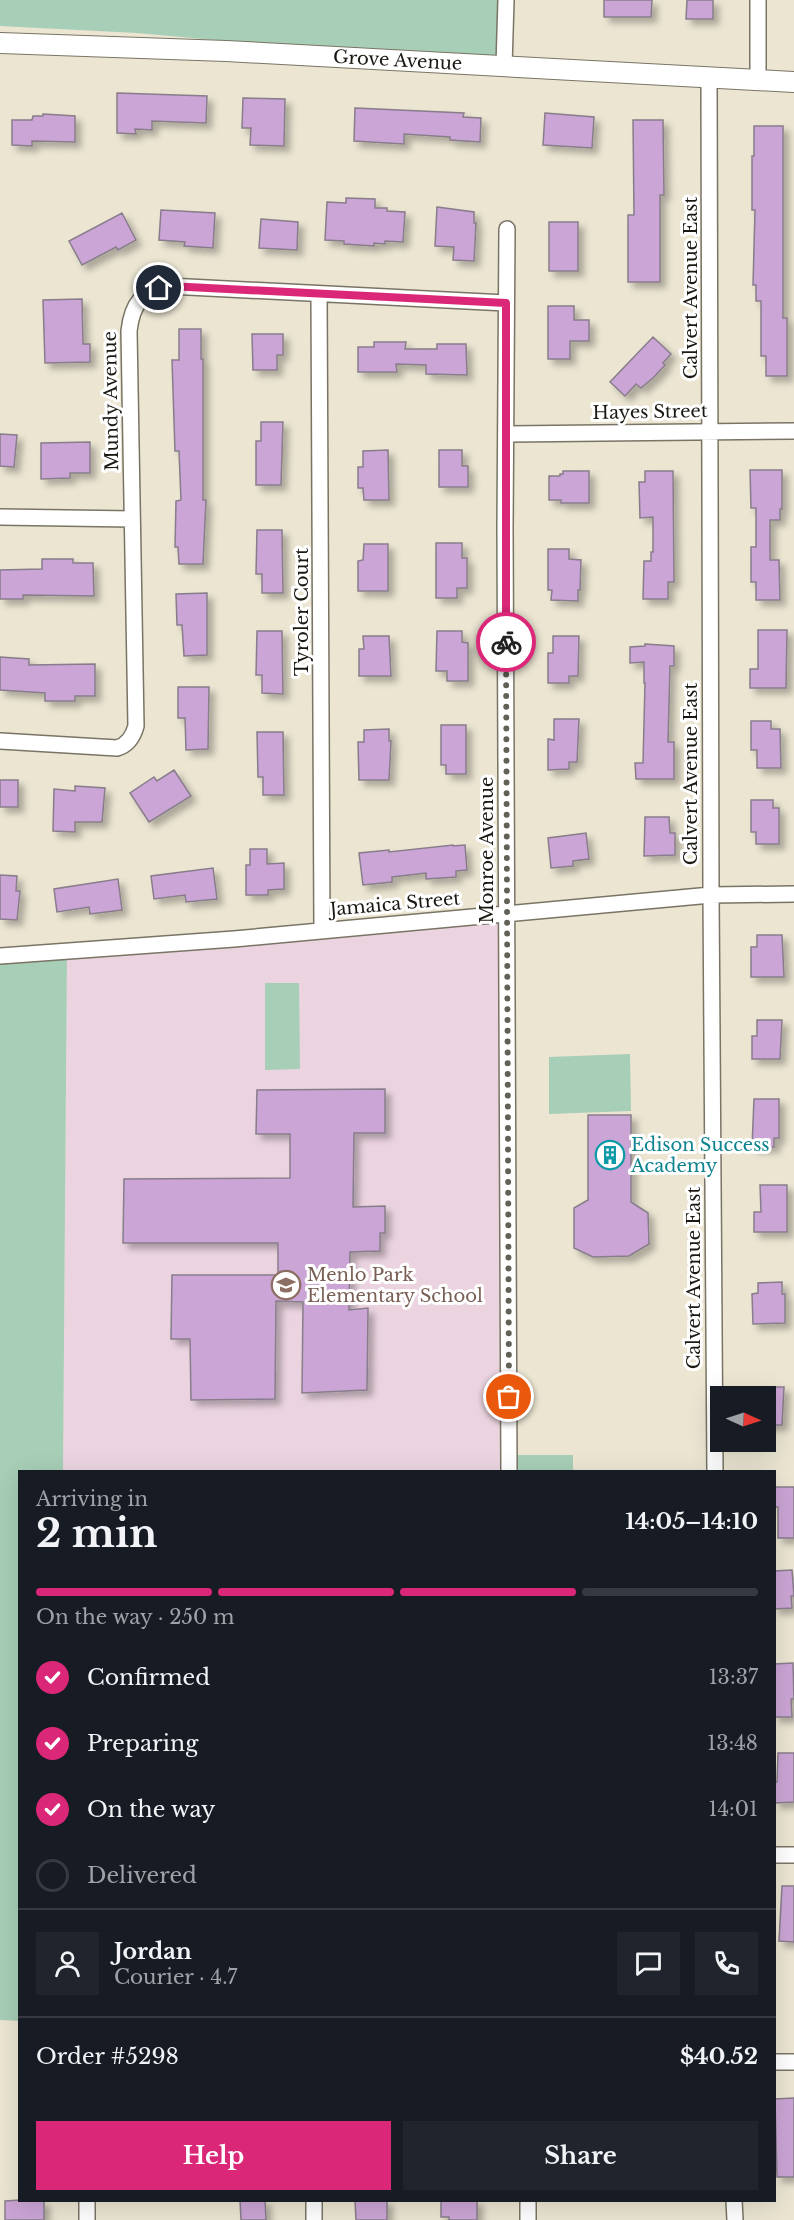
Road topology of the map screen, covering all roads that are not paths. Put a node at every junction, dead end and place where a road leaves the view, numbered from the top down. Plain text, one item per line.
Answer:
1 (506, 0) edge
2 (758, 0) edge
3 (0, 43) edge
4 (504, 66) junction
5 (709, 77) junction
6 (758, 80) junction
7 (794, 82) edge
8 (507, 229) dead end
9 (320, 294) junction
10 (506, 303) junction
11 (711, 431) junction
12 (794, 432) edge
13 (506, 434) junction
14 (0, 518) edge
15 (132, 519) junction
16 (0, 741) edge
17 (794, 894) edge
18 (711, 895) junction
19 (507, 914) junction
20 (322, 930) junction
21 (0, 956) edge
22 (509, 1470) edge
23 (715, 1470) edge
24 (776, 1855) edge
25 (794, 1855) edge
26 (776, 2062) edge
27 (794, 2062) edge
28 (87, 2202) edge
29 (314, 2202) edge
30 (528, 2202) edge
31 (734, 2202) edge
32 (87, 2220) edge
33 (314, 2220) edge
34 (528, 2220) edge
35 (735, 2220) edge

1 - 4 street
2 - 6 street
3 - 4 street, Grove Avenue
4 - 5 street, Grove Avenue
5 - 6 street, Grove Avenue
5 - 11 street, Calvert Avenue East
6 - 7 street, Grove Avenue
8 - 10 street, Monroe Avenue
9 - 10 street, Mundy Avenue
9 - 15 street, Mundy Avenue
9 - 20 street, Tyroler Court
10 - 13 street, Monroe Avenue
11 - 12 street, Hayes Street
11 - 13 street, Hayes Street
11 - 18 street, Calvert Avenue East
13 - 19 street, Monroe Avenue
14 - 15 street
15 - 16 street, Mundy Avenue
17 - 18 street, Jamaica Street
18 - 19 street, Jamaica Street
18 - 23 street, Calvert Avenue East
19 - 20 street, Jamaica Street
19 - 22 street, Monroe Avenue
20 - 21 street, Jamaica Street
24 - 25 street
26 - 27 street
28 - 32 street
29 - 33 street
30 - 34 street
31 - 35 street

